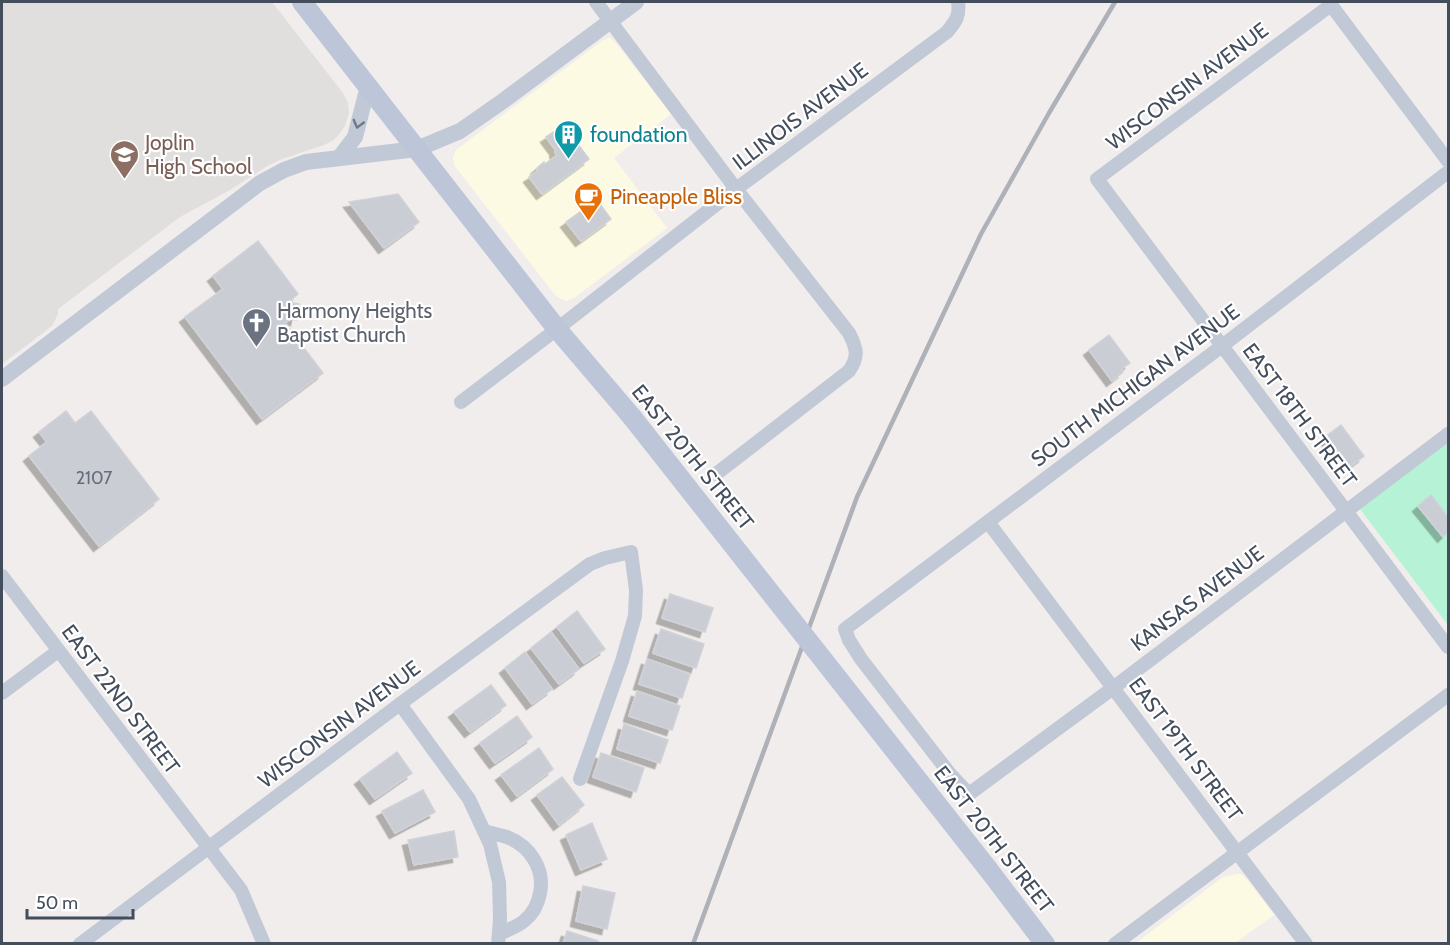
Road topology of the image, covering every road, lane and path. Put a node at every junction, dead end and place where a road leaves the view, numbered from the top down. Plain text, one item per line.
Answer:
1 (302, 2) edge
2 (596, 2) edge
3 (636, 2) edge
4 (958, 7) edge
5 (610, 21) junction
6 (368, 86) junction
7 (417, 150) junction
8 (339, 158) junction
9 (1449, 161) edge
10 (1449, 172) edge
11 (1097, 179) joint
12 (736, 189) junction
13 (557, 329) junction
14 (1222, 346) junction
15 (2, 379) edge
16 (461, 402) dead end
17 (1449, 434) edge
18 (717, 474) dead end
19 (1347, 512) junction
20 (988, 522) junction
21 (2, 576) edge
22 (1449, 647) edge
23 (58, 651) junction
24 (1113, 687) junction
25 (2, 693) edge
26 (1449, 694) edge
27 (400, 704) junction
28 (580, 778) dead end
29 (969, 794) joint
30 (484, 831) junction
31 (208, 847) junction
32 (1237, 852) junction
33 (498, 939) edge
34 (80, 944) edge
35 (264, 944) edge
36 (1045, 944) edge
37 (1114, 944) edge
38 (1306, 944) edge

1 - 6 main road, EAST 20TH STREET
2 - 5 street
3 - 5 street
4 - 12 street, ILLINOIS AVENUE
5 - 7 street
5 - 12 street
6 - 7 main road, EAST 20TH STREET
6 -> 8 street
7 - 8 street
7 - 13 main road, EAST 20TH STREET
8 - 15 street
9 - 11 street, WISCONSIN AVENUE
10 - 14 street, SOUTH MICHIGAN AVENUE
11 - 14 street, EAST 18TH STREET
12 - 13 street, ILLINOIS AVENUE
12 - 18 street
13 - 16 street, ILLINOIS AVENUE
13 - 36 main road, EAST 20TH STREET, bridge
14 - 19 street, EAST 18TH STREET
14 - 20 street, SOUTH MICHIGAN AVENUE
17 - 19 street, KANSAS AVENUE
19 - 22 street, EAST 18TH STREET
19 - 24 street, KANSAS AVENUE
20 - 24 street, EAST 19TH STREET
20 - 29 street, SOUTH MICHIGAN AVENUE
21 - 23 street, EAST 22ND STREET
23 - 25 street
23 - 31 street, EAST 22ND STREET
24 - 29 street, KANSAS AVENUE
24 - 32 street, EAST 19TH STREET
26 - 32 street
27 - 28 street, WISCONSIN AVENUE
27 - 30 street
27 - 31 street, WISCONSIN AVENUE
30 - 33 street
30 - 33 street
31 - 34 street, WISCONSIN AVENUE
31 - 35 street, EAST 22ND STREET
32 - 37 street
32 - 38 street, EAST 19TH STREET

